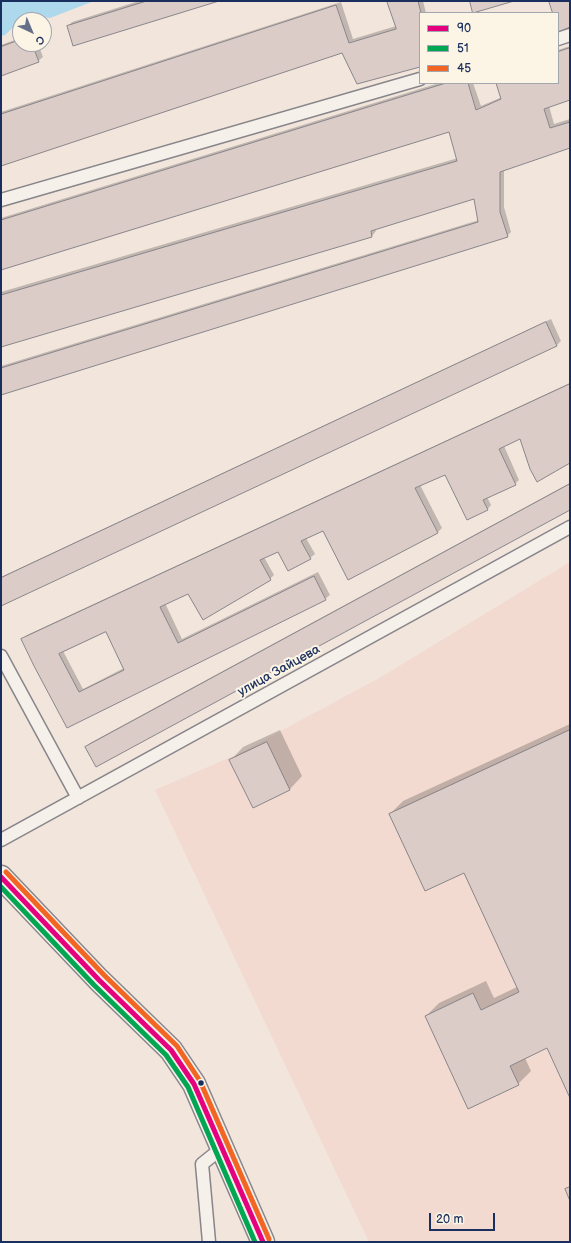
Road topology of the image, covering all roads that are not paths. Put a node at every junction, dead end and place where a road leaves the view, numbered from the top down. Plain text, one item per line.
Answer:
1 (570, 35) edge
2 (559, 39) edge
3 (419, 79) edge
4 (1, 200) edge
5 (570, 527) edge
6 (1, 656) edge
7 (78, 798) junction
8 (1, 840) edge
9 (1, 877) edge
10 (222, 1148) junction
11 (209, 1242) edge
12 (263, 1242) edge

1 - 2 lane
3 - 4 lane
5 - 7 lane, улица Зайцева
6 - 7 lane
7 - 8 lane, улица Зайцева
9 - 10 street
10 - 11 lane
10 - 12 street

